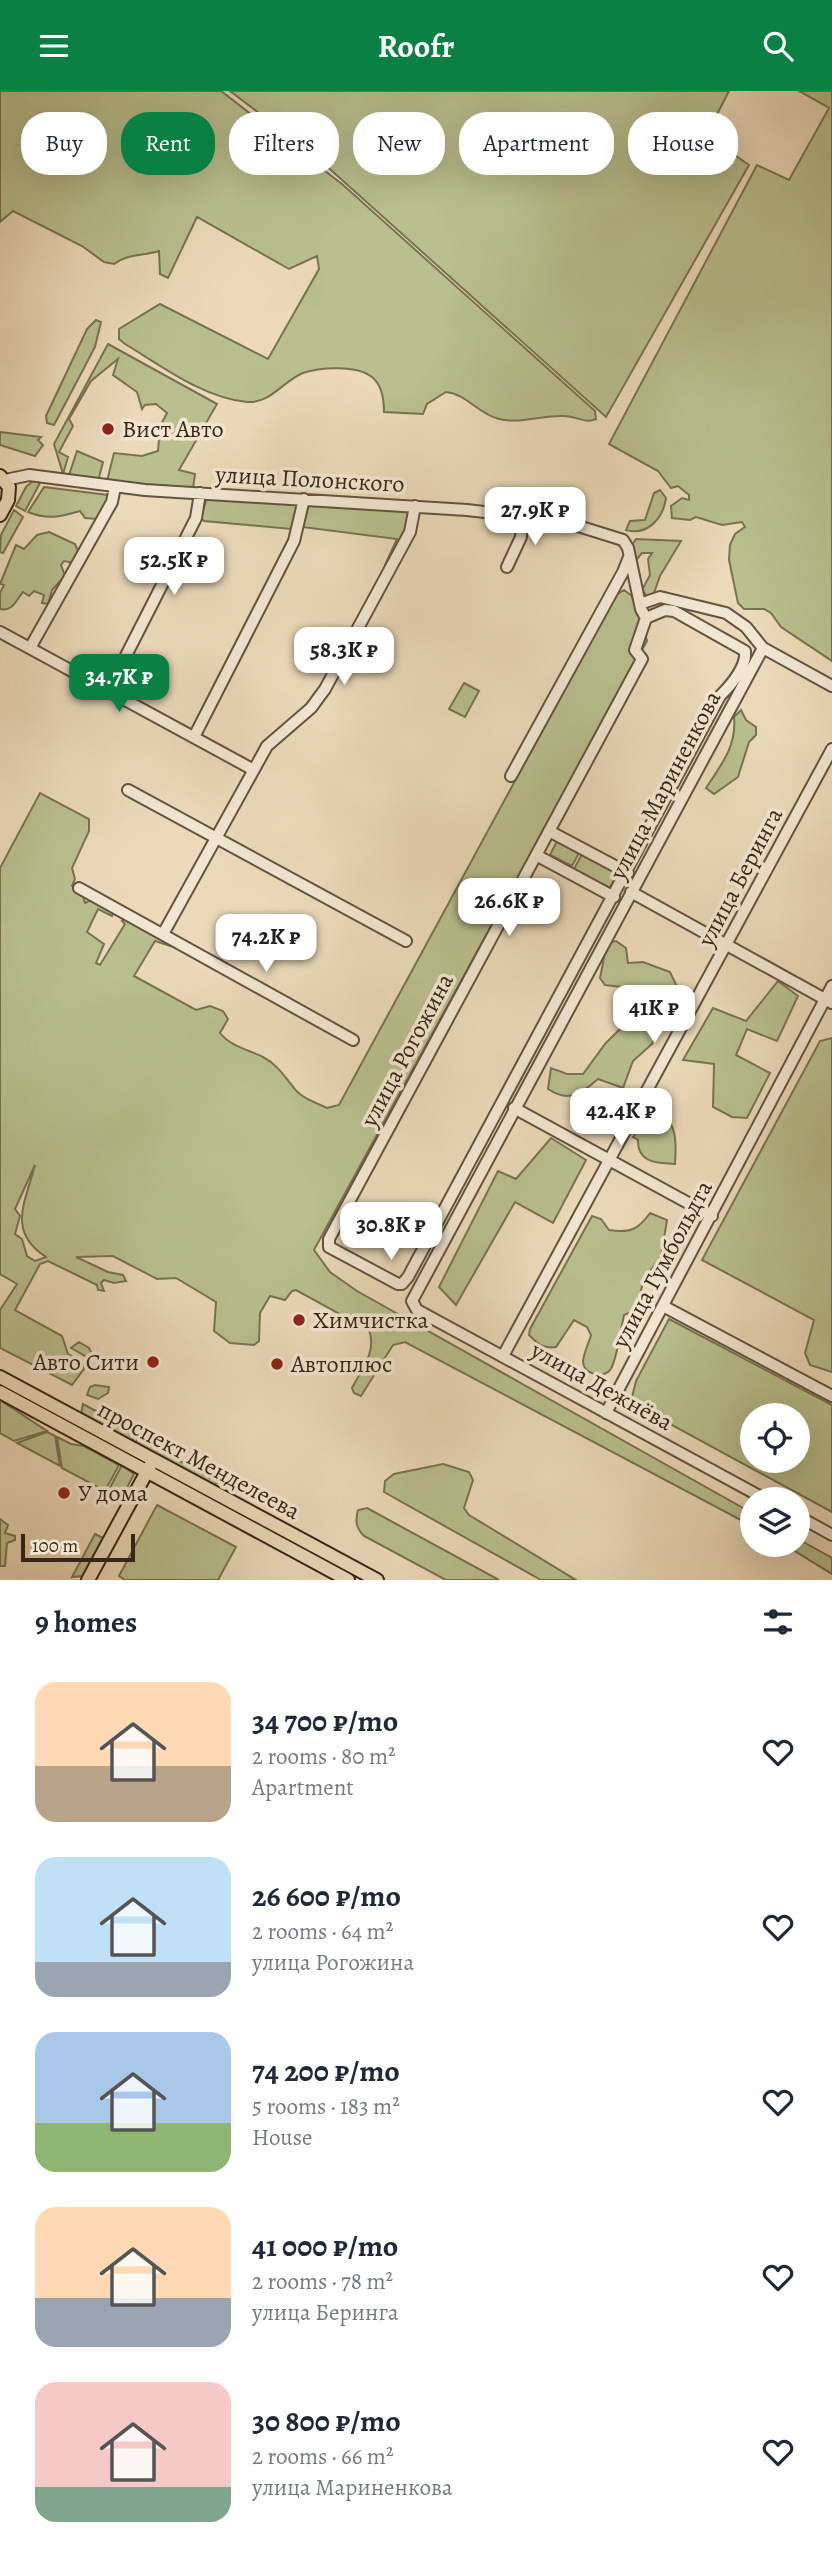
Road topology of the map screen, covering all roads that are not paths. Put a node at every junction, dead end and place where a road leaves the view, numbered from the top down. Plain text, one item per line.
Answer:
1 (3, 478) edge
2 (115, 487) junction
3 (201, 493) junction
4 (304, 499) junction
5 (415, 506) junction
6 (0, 515) edge
7 (522, 516) junction
8 (629, 555) junction
9 (507, 567) dead end
10 (640, 604) junction
11 (646, 618) junction
12 (0, 632) edge
13 (30, 648) junction
14 (763, 648) junction
15 (832, 686) edge
16 (108, 691) junction
17 (194, 737) junction
18 (832, 749) edge
19 (252, 769) junction
20 (511, 776) dead end
21 (128, 790) dead end
22 (549, 831) junction
23 (216, 837) junction
24 (536, 855) junction
25 (628, 873) junction
26 (79, 888) dead end
27 (631, 892) junction
28 (614, 897) junction
29 (163, 934) junction
30 (406, 941) dead end
31 (727, 945) junction
32 (832, 986) edge
33 (828, 1001) edge
34 (354, 1040) dead end
35 (514, 1108) junction
36 (608, 1159) junction
37 (712, 1216) junction
38 (663, 1305) junction
39 (417, 1310) joint
40 (503, 1356) junction
41 (0, 1377) edge
42 (0, 1392) edge
43 (832, 1396) edge
44 (606, 1413) junction
45 (150, 1465) junction
46 (743, 1487) edge
47 (268, 1521) junction
48 (810, 1523) edge
49 (261, 1533) junction
50 (832, 1535) edge
51 (88, 1580) edge
52 (348, 1580) edge
53 (377, 1580) edge

1 - 2 street, улица Полонского
1 - 6 main road
2 - 3 street, улица Полонского
2 - 13 street
3 - 4 street, улица Полонского
3 - 16 street
4 - 5 street, улица Полонского
4 - 17 street
5 - 7 street, улица Полонского
5 - 19 street
7 - 8 street, улица Полонского
7 - 9 street
8 - 10 street
8 - 20 street
10 - 11 street
10 - 14 street
11 - 22 street, улица Рогожина
11 - 25 street
12 - 13 street
13 - 16 street
14 - 15 street
14 - 27 street, улица Мариненкова
16 - 17 street
17 - 19 street
18 - 31 street, улица Беринга
19 - 23 street
21 - 23 street
22 - 24 street, улица Рогожина
22 - 25 street
23 - 29 street
23 - 30 street
24 - 28 street
24 - 28 street, улица Рогожина
25 - 28 street
26 - 29 street
27 - 31 street
27 - 35 street, улица Мариненкова
29 - 34 street
31 - 33 street
31 - 36 street, улица Беринга
32 - 33 street, улица Гумбольдта
33 - 37 street, улица Гумбольдта
35 - 36 street
35 - 39 street, улица Мариненкова
36 - 37 street
36 - 40 street, улица Беринга
37 - 38 street, улица Гумбольдта
38 - 43 street
38 - 44 street, улица Гумбольдта
39 - 40 street, улица Дежнёва
40 - 44 street, улица Дежнёва
41 - 45 main road, проспект Менделеева
42 - 45 main road, проспект Менделеева
44 - 46 street, улица Дежнёва
45 - 47 main road, проспект Менделеева
45 - 49 main road, проспект Менделеева
45 - 51 main road
47 - 49 main road
47 - 53 main road, проспект Менделеева
48 - 50 street
49 - 52 main road, проспект Менделеева

